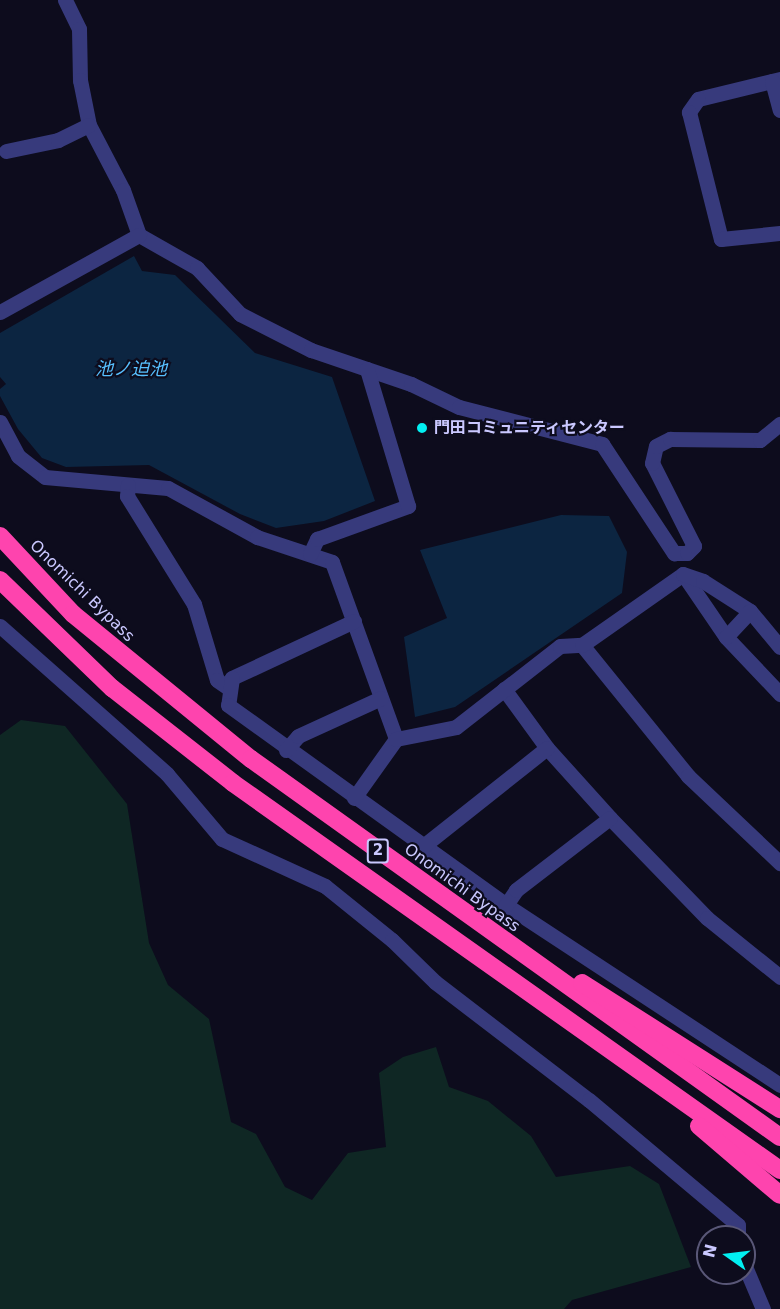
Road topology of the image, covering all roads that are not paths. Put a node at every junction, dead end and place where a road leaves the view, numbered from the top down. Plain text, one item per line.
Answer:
1 (65, 0) edge
2 (776, 80) edge
3 (780, 110) edge
4 (89, 125) junction
5 (6, 151) dead end
6 (780, 233) edge
7 (139, 234) junction
8 (0, 312) edge
9 (367, 369) junction
10 (0, 422) edge
11 (780, 424) edge
12 (128, 485) junction
13 (0, 536) edge
14 (310, 554) junction
15 (683, 574) junction
16 (0, 580) edge
17 (750, 611) junction
18 (354, 621) junction
19 (0, 626) edge
20 (726, 637) junction
21 (582, 645) junction
22 (780, 647) edge
23 (230, 689) junction
24 (504, 689) junction
25 (780, 694) edge
26 (381, 698) junction
27 (396, 739) junction
28 (546, 748) junction
29 (286, 750) junction
30 (354, 798) junction
31 (610, 818) junction
32 (422, 847) junction
33 (780, 863) edge
34 (442, 898) junction
35 (506, 905) junction
36 (780, 977) edge
37 (609, 1048) junction
38 (780, 1084) edge
39 (780, 1108) edge
40 (780, 1137) edge
41 (780, 1170) edge
42 (780, 1195) edge
43 (738, 1225) edge
44 (753, 1285) edge
45 (763, 1309) edge

1 - 4 street
2 - 3 street
2 - 6 street
4 - 5 street
4 - 7 street
7 - 8 street
7 - 9 street
9 - 11 street
9 - 14 street
10 - 12 street
12 - 14 street
12 - 23 street
13 - 34 highway, Onomichi Bypass / 2
14 - 18 street
15 - 17 street
15 - 20 street
15 - 21 street
16 - 37 highway, 2
17 - 20 street
17 - 22 street
18 - 23 street
18 - 26 street
19 - 43 street
20 - 25 street
21 - 24 street
21 - 33 street
23 - 29 street
24 - 27 street
24 - 28 street
26 - 27 street
26 - 29 street
27 - 30 street
28 - 31 street
28 - 32 street
29 - 30 street
30 - 32 street
31 - 35 street
31 - 36 street
32 - 35 street
34 - 39 highway
34 - 40 highway, Onomichi Bypass / 2
35 - 38 street
37 - 41 highway, 2
37 - 42 highway
44 - 45 street

